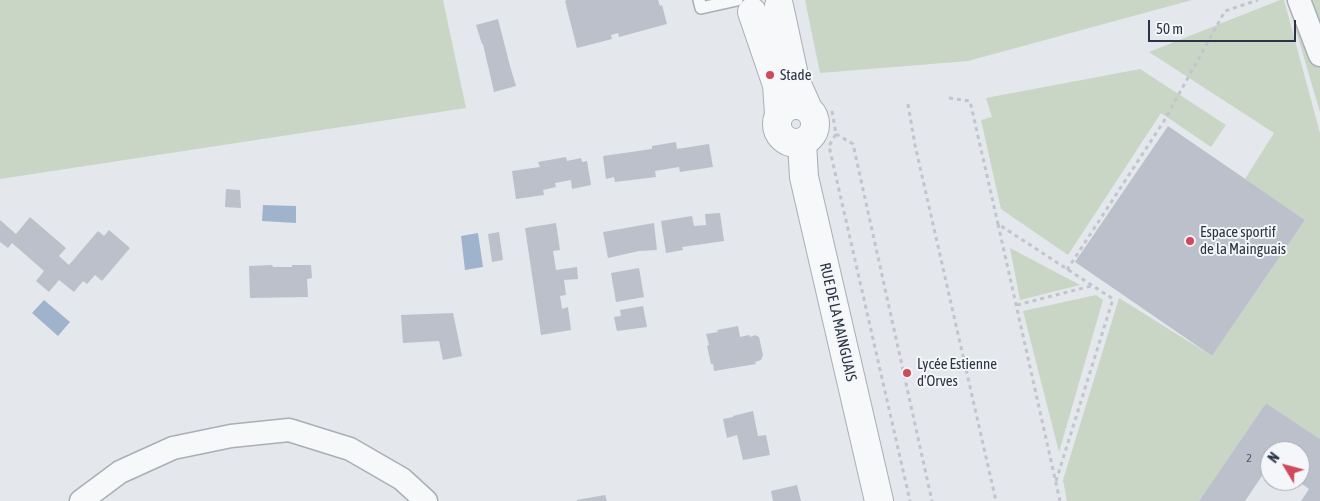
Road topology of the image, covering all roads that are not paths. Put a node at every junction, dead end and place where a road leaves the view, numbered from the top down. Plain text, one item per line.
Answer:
1 (699, 0) edge
2 (1299, 0) edge
3 (780, 3) edge
4 (744, 4) edge
5 (1320, 55) edge
6 (820, 109) junction
7 (780, 114) junction
8 (802, 143) junction
9 (81, 501) edge
10 (426, 501) edge
11 (879, 501) edge

1 - 4 lane
2 - 5 street
3 - 4 street
3 - 6 street
4 - 7 street
6 - 7 street
6 - 8 street
7 - 8 street
8 - 11 street, RUE DE LA MAINGUAIS
9 - 10 street

